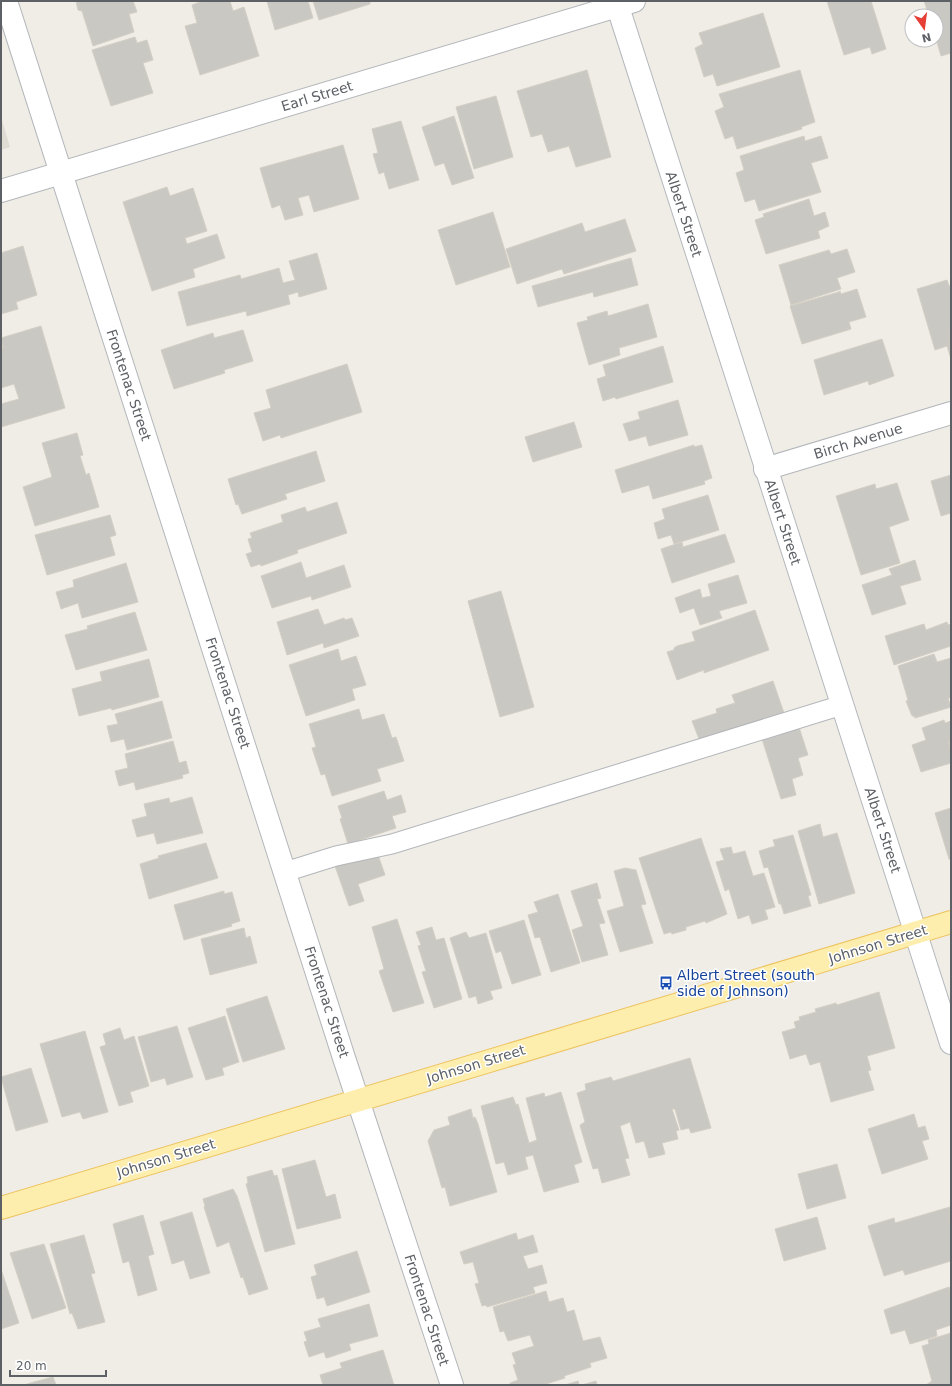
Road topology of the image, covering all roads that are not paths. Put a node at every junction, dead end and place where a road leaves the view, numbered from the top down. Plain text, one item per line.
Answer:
1 (6, 1) edge
2 (622, 3) edge
3 (61, 174) junction
4 (1, 191) edge
5 (951, 413) edge
6 (765, 469) junction
7 (842, 705) junction
8 (285, 872) junction
9 (951, 922) edge
10 (916, 932) junction
11 (951, 1043) edge
12 (358, 1100) junction
13 (1, 1208) edge
14 (452, 1385) edge

1 - 3 street, Frontenac Street
2 - 3 street, Earl Street
2 - 6 street, Albert Street
3 - 4 street, Earl Street
3 - 8 street, Frontenac Street
5 - 6 street, Birch Avenue
6 - 7 street, Albert Street
7 - 8 lane
7 - 10 street, Albert Street
8 - 12 street, Frontenac Street
9 - 10 main road, Johnson Street
10 - 11 street, Albert Street
10 - 12 main road, Johnson Street
12 - 13 main road, Johnson Street
12 - 14 street, Frontenac Street

